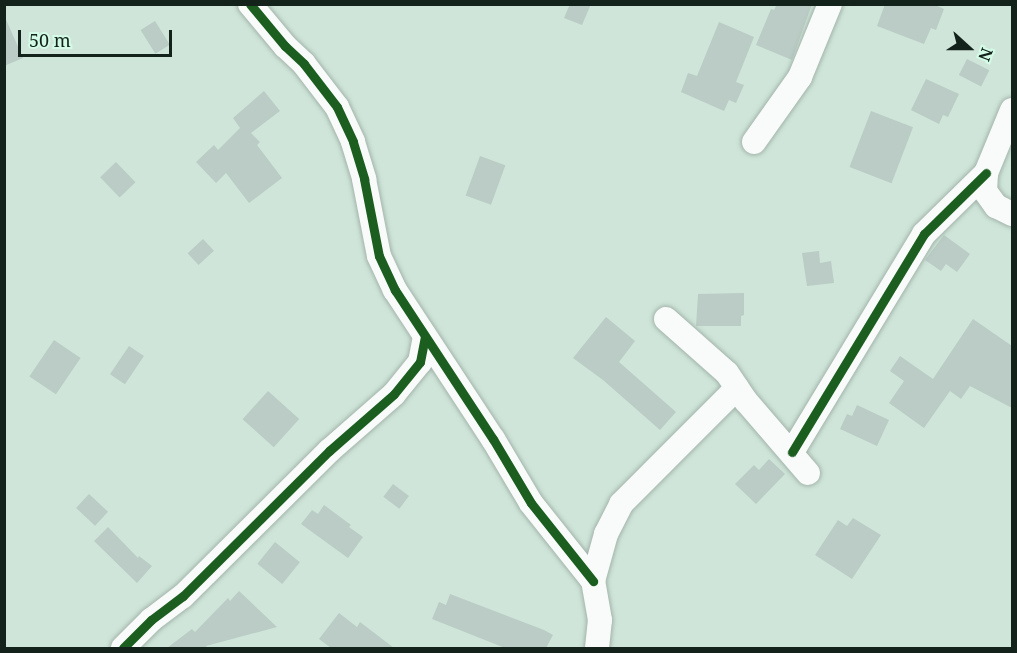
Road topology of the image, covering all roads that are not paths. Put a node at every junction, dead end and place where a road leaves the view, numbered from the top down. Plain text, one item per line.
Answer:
1 (250, 4) edge
2 (830, 4) edge
3 (1012, 110) edge
4 (754, 142) dead end
5 (986, 173) junction
6 (1012, 214) edge
7 (666, 319) dead end
8 (425, 337) junction
9 (737, 388) junction
10 (792, 452) junction
11 (808, 473) dead end
12 (593, 581) junction
13 (123, 648) edge
14 (597, 648) edge

1 - 8 street
2 - 4 street
3 - 5 street
5 - 6 street
5 - 10 street
7 - 9 street
8 - 12 street
8 - 13 street
9 - 10 street
9 - 12 street
10 - 11 street
12 - 14 street

